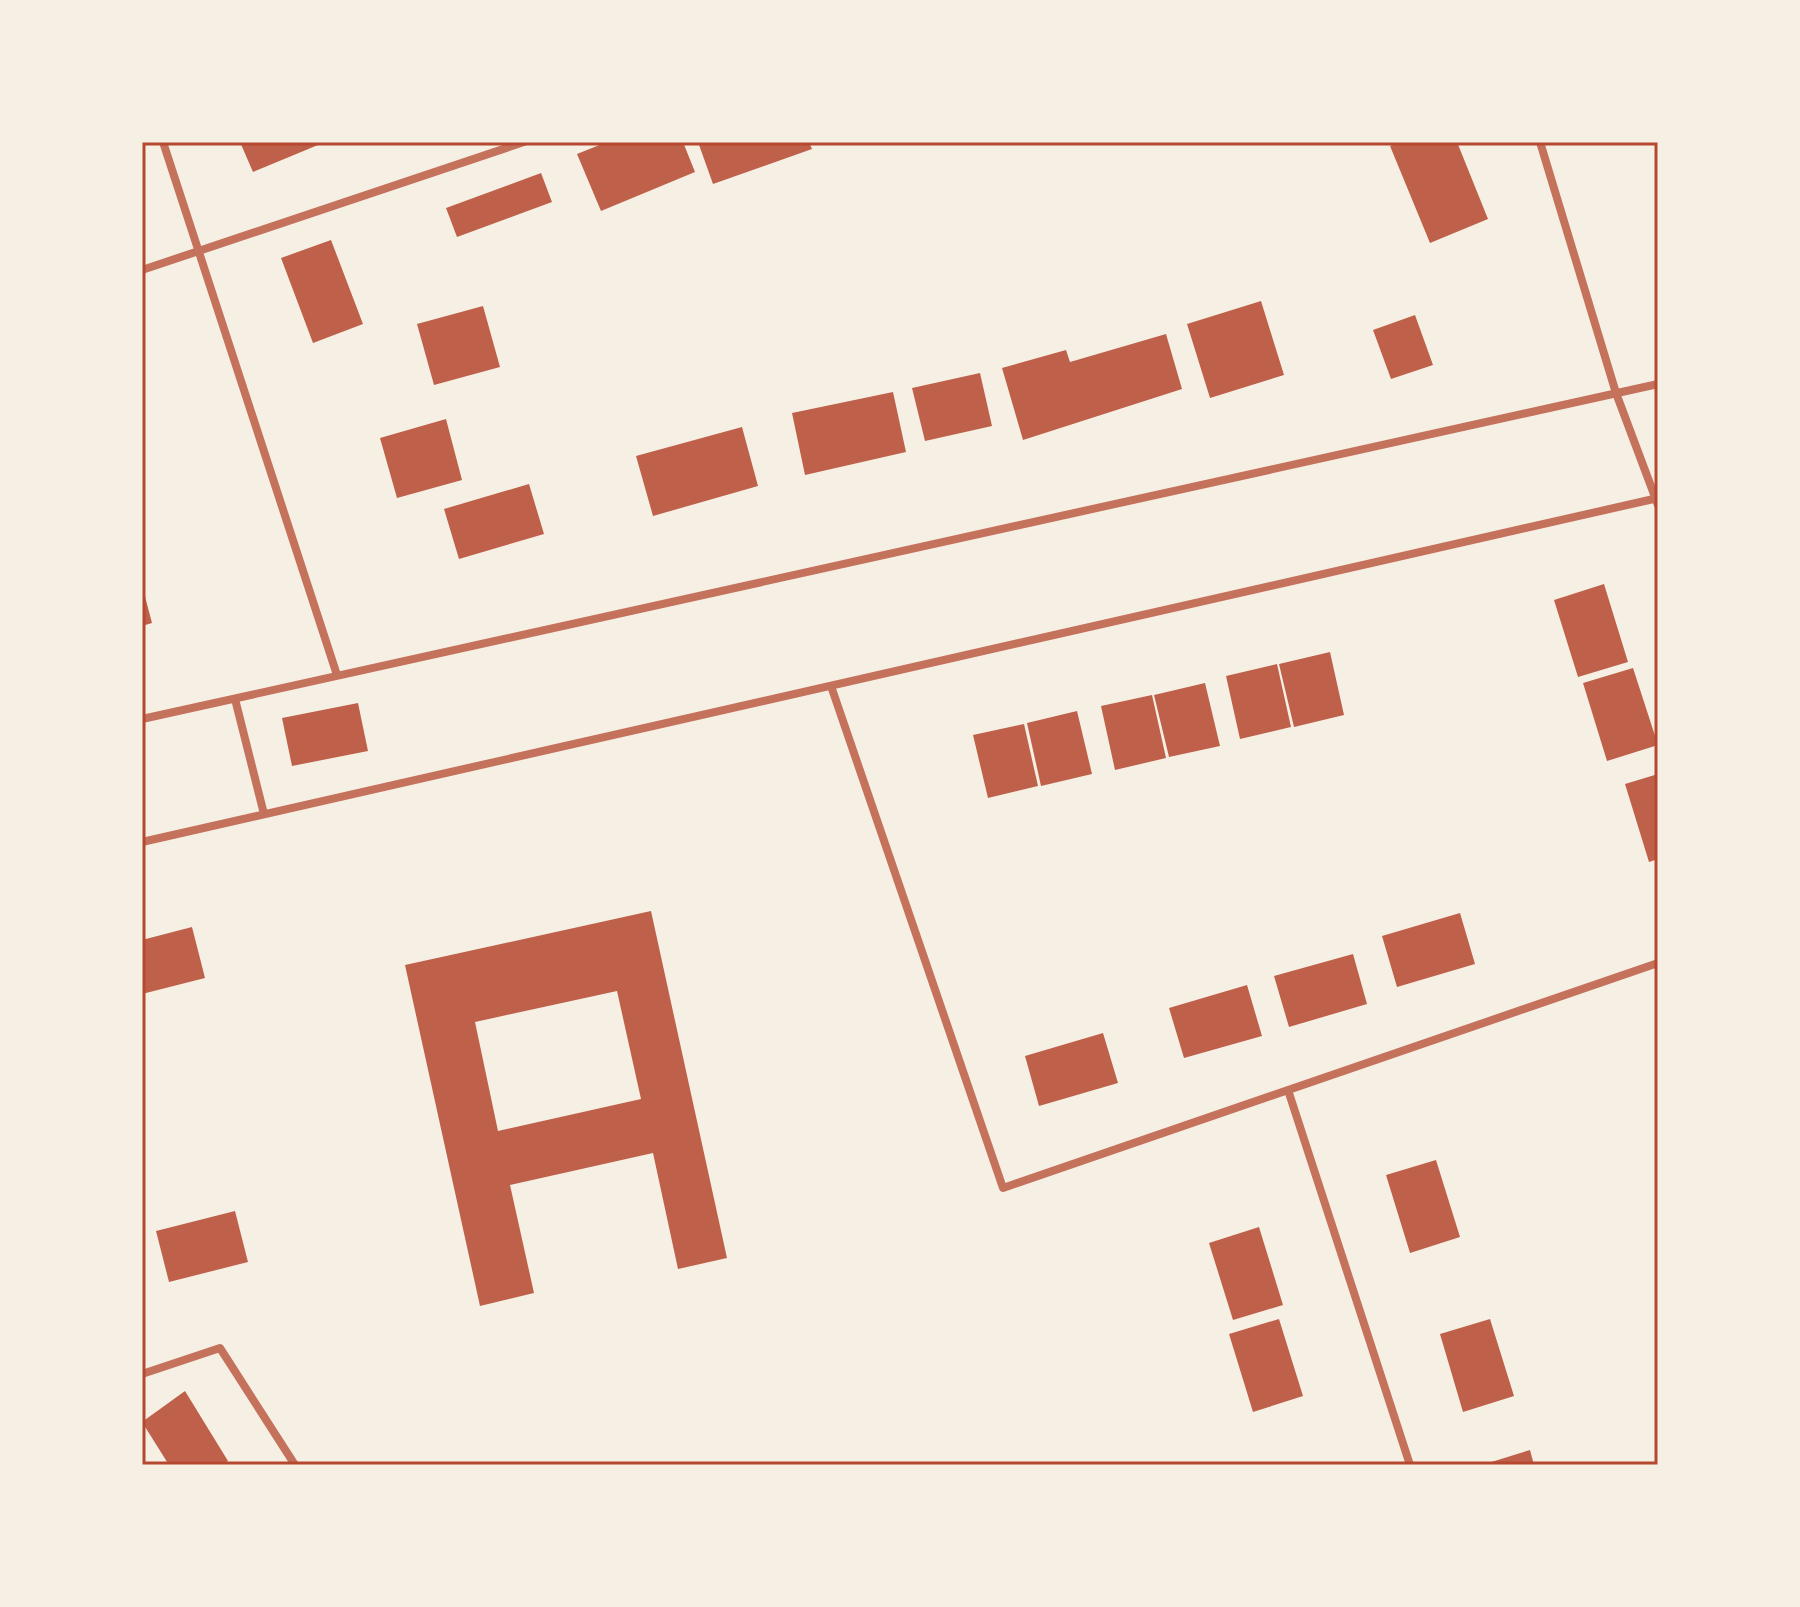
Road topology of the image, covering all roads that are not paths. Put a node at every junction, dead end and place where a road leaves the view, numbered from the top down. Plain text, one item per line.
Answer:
1 (163, 142) edge
2 (524, 142) edge
3 (1540, 142) edge
4 (197, 251) junction
5 (142, 270) edge
6 (1658, 384) edge
7 (1616, 393) junction
8 (1657, 500) edge
9 (337, 675) junction
10 (831, 686) junction
11 (235, 699) junction
12 (142, 719) edge
13 (264, 814) junction
14 (142, 842) edge
15 (1658, 963) edge
16 (1288, 1090) junction
17 (142, 1374) edge
18 (295, 1465) edge
19 (1410, 1465) edge

1 - 4 street
2 - 4 street
3 - 7 street
4 - 5 street
4 - 9 street
6 - 7 street
7 - 8 street
7 - 9 street
8 - 10 street
9 - 11 street
10 - 13 street
10 - 16 street
11 - 12 street
11 - 13 street
13 - 14 street
15 - 16 street
16 - 19 street
17 - 18 street

